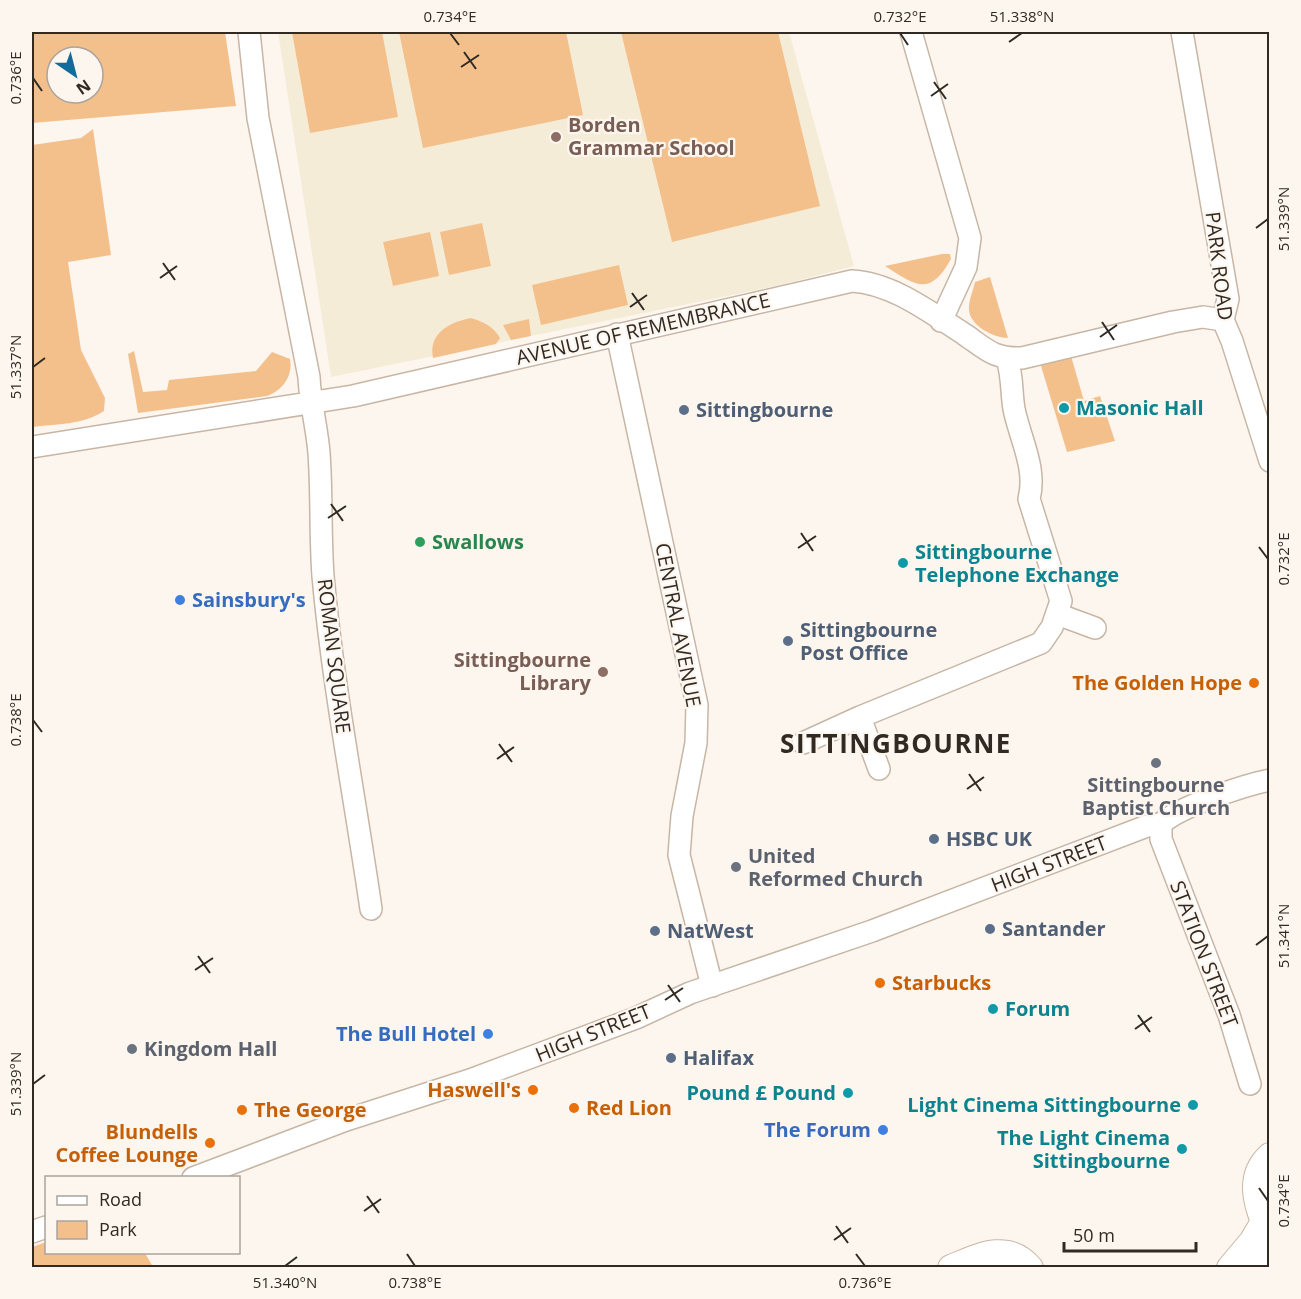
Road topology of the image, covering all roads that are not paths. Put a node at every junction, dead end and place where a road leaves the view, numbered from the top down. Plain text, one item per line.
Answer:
1 (249, 32) edge
2 (911, 32) edge
3 (1182, 32) edge
4 (1223, 320) junction
5 (941, 321) junction
6 (617, 334) junction
7 (1007, 358) junction
8 (309, 403) junction
9 (32, 447) edge
10 (1269, 461) edge
11 (1057, 614) junction
12 (1095, 628) dead end
13 (860, 717) junction
14 (803, 743) dead end
15 (879, 769) dead end
16 (1269, 780) edge
17 (1161, 824) junction
18 (371, 909) dead end
19 (712, 986) junction
20 (1250, 1084) dead end
21 (1269, 1156) edge
22 (198, 1176) edge
23 (1267, 1230) edge
24 (1269, 1260) edge
25 (951, 1268) edge
26 (1030, 1268) edge
27 (1230, 1268) edge
28 (1246, 1268) edge

1 - 8 street
2 - 5 street
3 - 4 street, PARK ROAD
4 - 7 street
4 - 10 street, PARK ROAD
5 - 6 street, AVENUE OF REMEMBRANCE
5 - 7 street, AVENUE OF REMEMBRANCE
6 - 8 street, AVENUE OF REMEMBRANCE
6 - 19 street, CENTRAL AVENUE
7 - 11 street
8 - 9 street, AVENUE OF REMEMBRANCE
8 - 18 street, ROMAN SQUARE
11 - 12 street
11 - 13 street
13 - 14 street
13 - 15 street
16 - 17 street, HIGH STREET
17 - 19 street, HIGH STREET
17 - 20 street, STATION STREET
19 - 22 street, HIGH STREET
21 - 23 main road
23 - 27 main road
24 - 28 main road
25 - 26 main road

